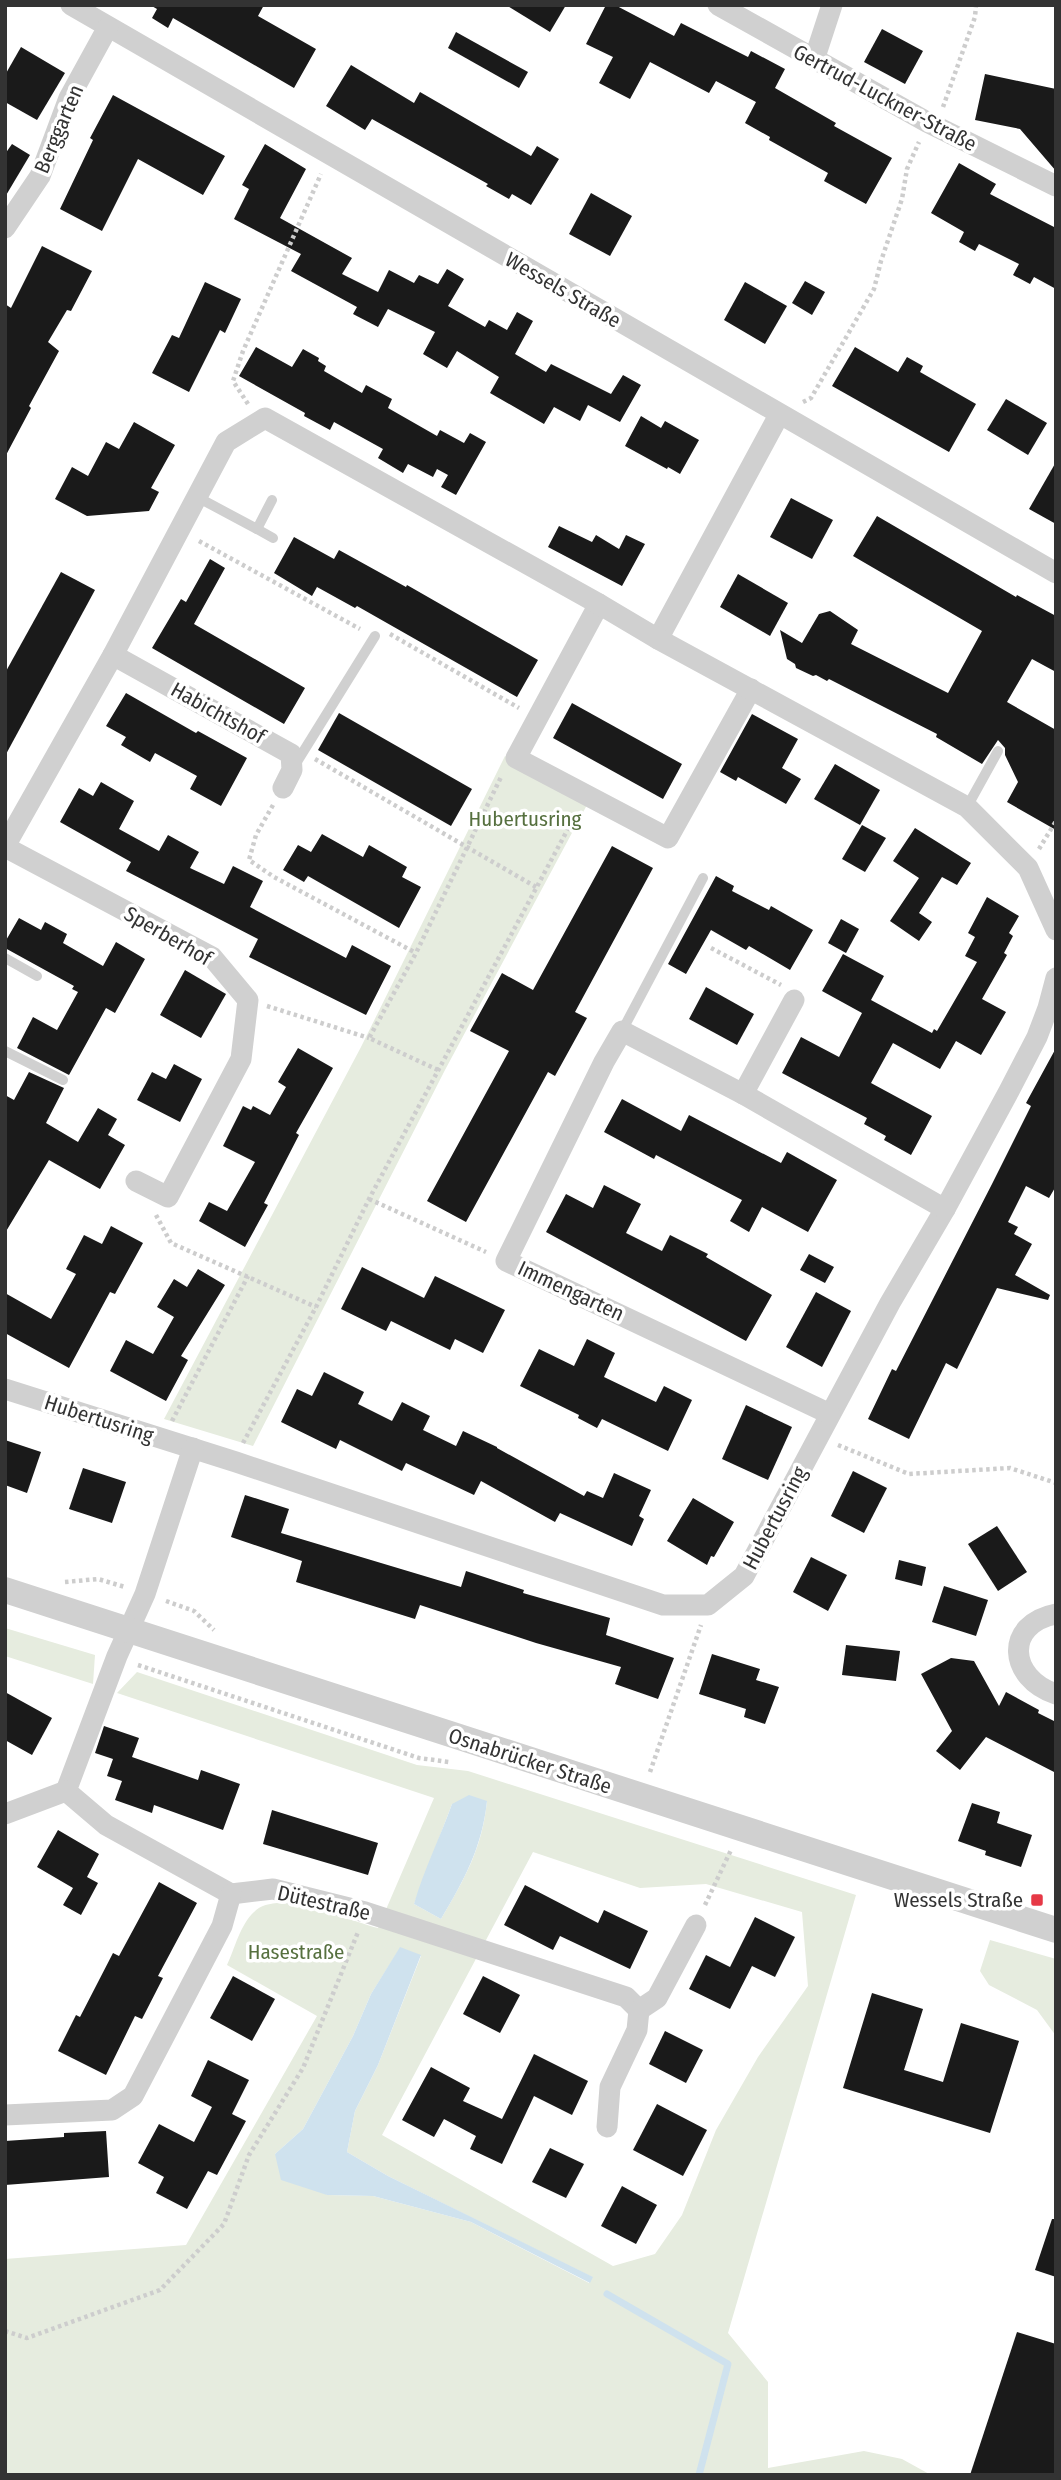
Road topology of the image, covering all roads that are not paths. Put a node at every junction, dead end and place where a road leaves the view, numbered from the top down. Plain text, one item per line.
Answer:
1 (71, 5) edge
2 (718, 5) edge
3 (832, 5) edge
4 (108, 27) junction
5 (814, 60) junction
6 (1056, 186) edge
7 (5, 228) edge
8 (779, 415) junction
9 (197, 497) junction
10 (272, 500) dead end
11 (257, 529) junction
12 (273, 538) dead end
13 (1056, 573) edge
14 (599, 604) junction
15 (374, 636) road end
16 (659, 639) junction
17 (113, 655) junction
18 (751, 689) junction
19 (998, 751) dead end
20 (292, 770) joint
21 (967, 807) junction
22 (5, 846) edge
23 (702, 878) dead end
24 (1056, 930) edge
25 (5, 958) edge
26 (37, 976) dead end
27 (1056, 978) edge
28 (794, 1000) road end
29 (622, 1031) junction
30 (5, 1051) edge
31 (63, 1080) dead end
32 (743, 1094) junction
33 (136, 1181) road end
34 (946, 1209) junction
35 (5, 1389) edge
36 (830, 1414) junction
37 (192, 1448) junction
38 (5, 1590) edge
39 (1056, 1614) edge
40 (128, 1631) junction
41 (1056, 1694) edge
42 (66, 1791) junction
43 (5, 1814) edge
44 (231, 1894) junction
45 (696, 1925) road end
46 (1056, 1930) edge
47 (639, 2010) junction
48 (5, 2115) edge
49 (607, 2127) dead end

1 - 4 street, Wessels Straße
2 - 5 street, Gertrud-Luckner-Straße
3 - 5 street
4 - 7 street, Berggarten
4 - 8 street, Wessels Straße
5 - 6 street, Gertrud-Luckner-Straße
8 - 13 street, Wessels Straße
8 - 16 street
9 - 11 lane
9 - 14 street
9 - 17 street
10 - 11 lane
11 - 12 lane
14 - 16 street
14 - 18 street
15 - 20 lane
16 - 18 street
17 - 20 street, Habichtshof
17 - 22 street
18 - 21 street
19 - 21 lane
21 - 24 street
22 - 33 street, Sperberhof
23 - 29 lane, Immengarten
25 - 26 lane
27 - 34 street, Hubertusring
28 - 32 street
29 - 32 street
29 - 36 street, Immengarten
30 - 31 lane
32 - 34 street
34 - 36 street, Hubertusring
35 - 37 street, Hubertusring
36 - 37 street, Hubertusring
37 - 40 street
38 - 40 street, Osnabrücker Straße
39 - 41 street
40 - 42 street
40 - 46 street, Osnabrücker Straße
42 - 43 street
42 - 44 street
44 - 47 street, Dütestraße
44 - 48 street
45 - 47 street
47 - 49 street

